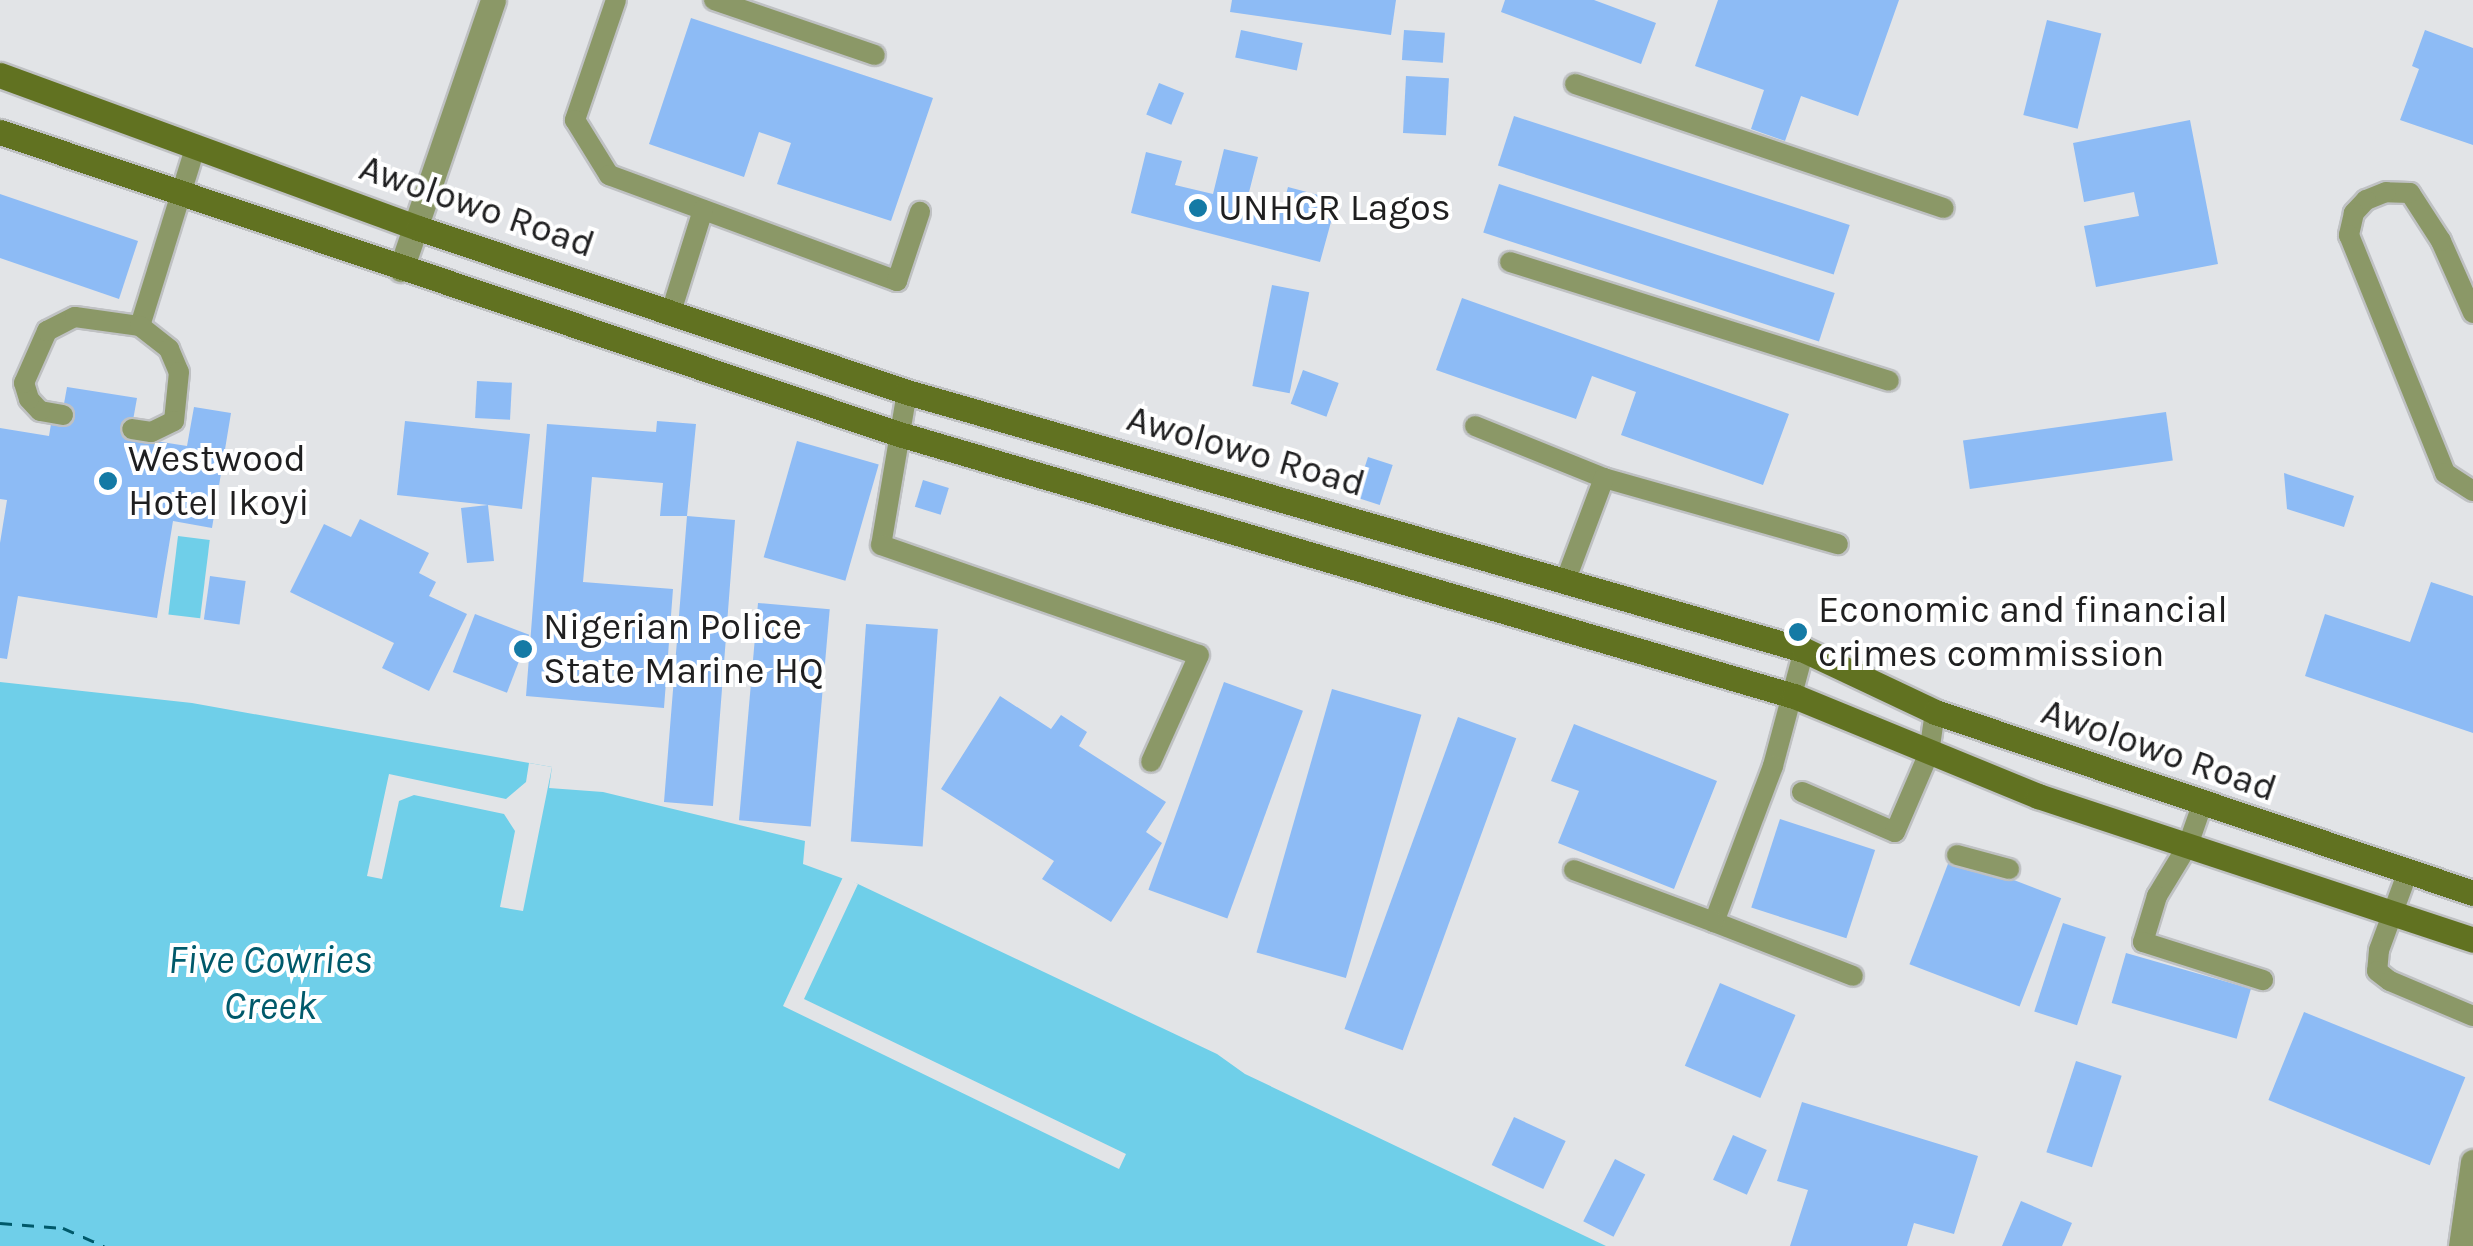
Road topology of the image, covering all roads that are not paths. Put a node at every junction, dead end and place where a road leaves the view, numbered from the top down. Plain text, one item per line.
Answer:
1 (494, 0) edge
2 (616, 0) edge
3 (714, 0) edge
4 (875, 55) dead end
5 (0, 75) edge
6 (1575, 84) dead end
7 (0, 132) edge
8 (196, 145) junction
9 (180, 194) junction
10 (1944, 208) dead end
11 (703, 210) junction
12 (920, 212) dead end
13 (418, 228) junction
14 (1510, 262) dead end
15 (401, 269) junction
16 (671, 312) junction
17 (2473, 313) edge
18 (140, 326) junction
19 (1889, 381) dead end
20 (907, 392) junction
21 (63, 415) dead end
22 (1475, 426) dead end
23 (132, 428) dead end
24 (900, 434) junction
25 (1604, 478) junction
26 (2473, 491) edge
27 (1838, 544) dead end
28 (1565, 582) junction
29 (1804, 650) junction
30 (1794, 696) junction
31 (1935, 712) junction
32 (1928, 753) junction
33 (1151, 762) dead end
34 (1802, 792) dead end
35 (2202, 805) junction
36 (2188, 846) junction
37 (1957, 855) dead end
38 (2009, 869) dead end
39 (1574, 870) dead end
40 (2407, 874) junction
41 (2473, 893) edge
42 (2391, 913) junction
43 (1714, 922) junction
44 (2473, 940) edge
45 (1853, 976) dead end
46 (2264, 980) dead end
47 (2473, 1016) edge
48 (2473, 1162) edge
49 (2461, 1246) edge

1 - 13 street
2 - 11 lane
3 - 4 lane
5 - 8 main road, Awolowo Road
6 - 10 lane
7 - 9 main road
8 - 9 lane
8 - 13 main road, Awolowo Road
9 - 15 main road
9 - 18 lane
11 - 12 lane
11 - 16 lane
13 - 15 street
13 - 16 main road, Awolowo Road
14 - 19 lane
15 - 24 main road
16 - 20 main road, Awolowo Road
17 - 26 lane
18 - 21 lane
18 - 23 lane
20 - 24 lane
20 - 28 main road, Awolowo Road
22 - 25 lane
24 - 30 main road
24 - 33 lane
25 - 27 lane
25 - 28 lane
28 - 29 main road, Awolowo Road
29 - 30 lane
29 - 31 main road, Awolowo Road
30 - 32 main road
30 - 43 lane
31 - 32 lane
31 - 35 main road, Awolowo Road
32 - 34 lane
32 - 36 main road
35 - 36 lane
35 - 40 main road, Awolowo Road
36 - 42 main road
36 - 46 lane
37 - 38 lane
39 - 43 lane
40 - 41 main road, Awolowo Road
40 - 42 lane
42 - 44 main road
42 - 47 lane
43 - 45 lane
48 - 49 street

